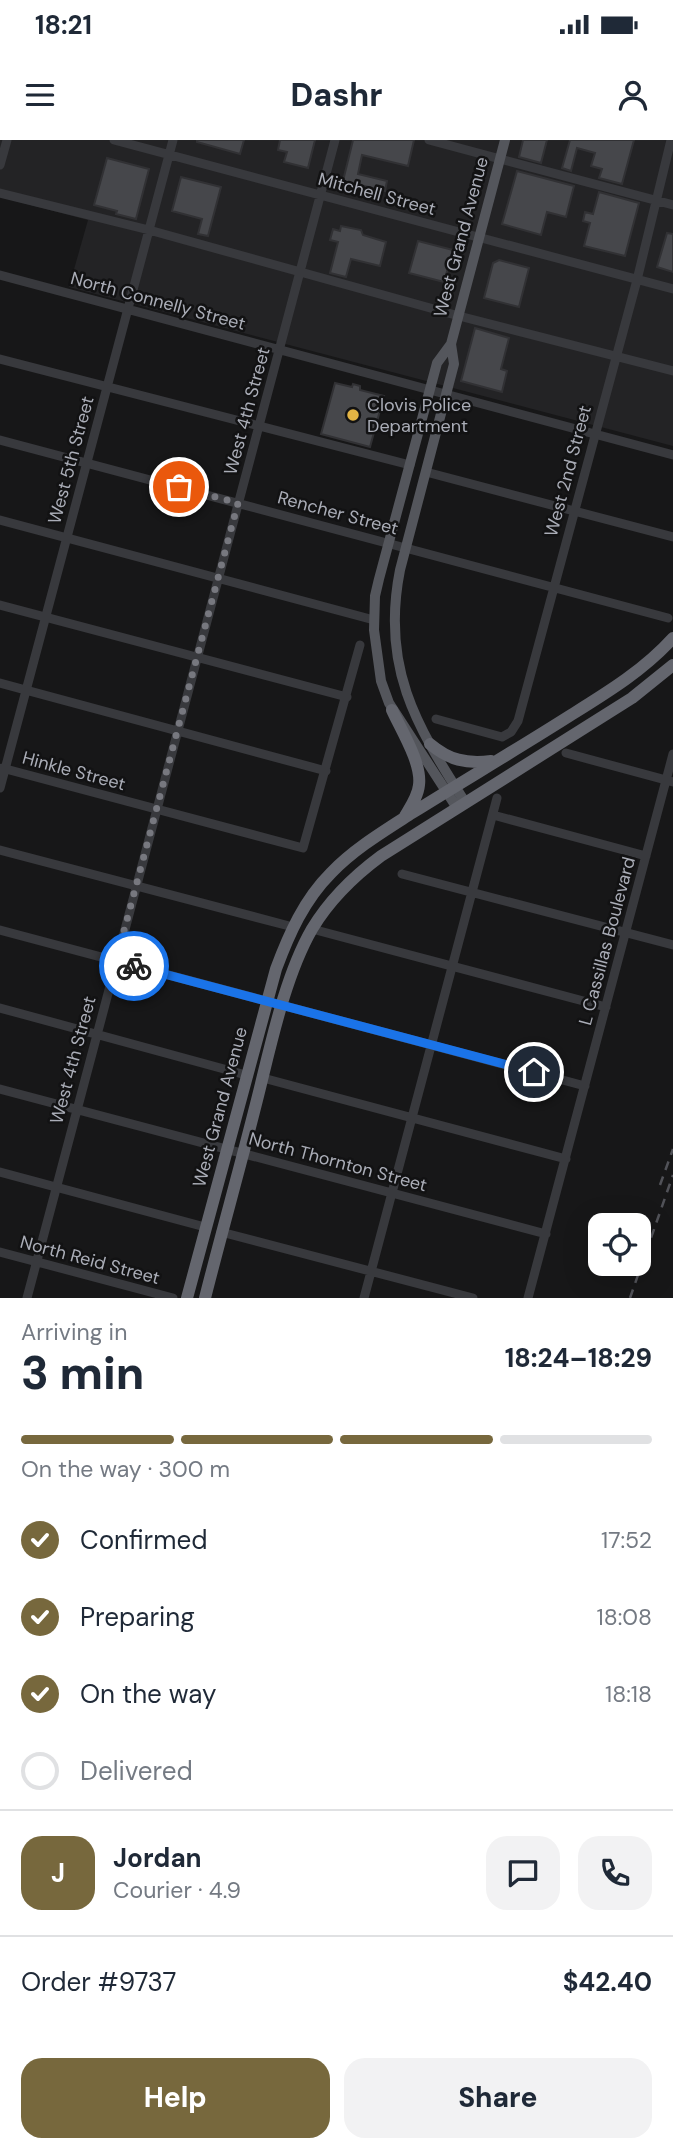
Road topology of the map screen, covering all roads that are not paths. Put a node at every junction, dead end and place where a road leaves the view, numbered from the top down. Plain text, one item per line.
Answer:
1 (7, 140) edge
2 (114, 140) edge
3 (173, 140) edge
4 (335, 140) edge
5 (429, 140) edge
6 (505, 140) edge
7 (671, 140) edge
8 (169, 155) junction
9 (500, 159) junction
10 (0, 166) edge
11 (0, 193) edge
12 (320, 195) junction
13 (656, 200) junction
14 (673, 205) edge
15 (149, 230) junction
16 (480, 237) junction
17 (300, 272) junction
18 (0, 275) edge
19 (637, 280) junction
20 (673, 289) edge
21 (128, 309) junction
22 (459, 316) junction
23 (451, 344) junction
24 (279, 350) junction
25 (615, 356) junction
26 (0, 359) edge
27 (673, 371) edge
28 (107, 387) junction
29 (430, 390) junction
30 (446, 394) junction
31 (259, 425) junction
32 (594, 433) junction
33 (0, 440) edge
34 (673, 455) edge
35 (87, 463) junction
36 (410, 465) junction
37 (426, 472) junction
38 (238, 503) junction
39 (573, 512) junction
40 (0, 520) edge
41 (67, 537) junction
42 (673, 537) edge
43 (389, 543) junction
44 (406, 548) junction
45 (218, 579) junction
46 (553, 587) junction
47 (0, 605) edge
48 (46, 617) junction
49 (668, 618) dead end
50 (374, 620) junction
51 (673, 638) edge
52 (360, 646) dead end
53 (197, 657) junction
54 (673, 665) edge
55 (0, 683) edge
56 (26, 690) junction
57 (347, 697) junction
58 (392, 710) junction
59 (436, 719) dead end
60 (178, 730) junction
61 (430, 744) junction
62 (566, 753) dead end
63 (673, 754) edge
64 (498, 760) junction
65 (3, 768) edge
66 (326, 771) junction
67 (670, 781) edge
68 (0, 788) edge
69 (451, 789) junction
70 (497, 798) dead end
71 (461, 805) junction
72 (157, 809) junction
73 (493, 815) junction
74 (404, 819) junction
75 (0, 850) edge
76 (646, 856) junction
77 (402, 874) dead end
78 (137, 885) junction
79 (472, 894) junction
80 (293, 927) junction
81 (312, 929) junction
82 (0, 930) edge
83 (625, 934) junction
84 (673, 946) edge
85 (116, 961) junction
86 (452, 967) junction
87 (267, 1001) junction
88 (283, 1005) junction
89 (606, 1007) junction
90 (0, 1008) edge
91 (96, 1034) junction
92 (432, 1045) junction
93 (246, 1076) junction
94 (262, 1078) junction
95 (585, 1086) junction
96 (0, 1089) edge
97 (76, 1109) junction
98 (412, 1117) junction
99 (227, 1148) junction
100 (244, 1152) junction
101 (566, 1159) junction
102 (0, 1172) edge
103 (56, 1186) junction
104 (391, 1193) junction
105 (205, 1227) junction
106 (222, 1232) junction
107 (546, 1234) junction
108 (0, 1252) edge
109 (36, 1262) junction
110 (371, 1272) junction
111 (27, 1298) edge
112 (173, 1298) edge
113 (187, 1298) edge
114 (205, 1298) edge
115 (364, 1298) edge
116 (473, 1298) edge
117 (528, 1298) edge

1 - 10 street
2 - 8 street, Mitchell Street
3 - 8 street, West 5th Street
4 - 12 street, West 4th Street
5 - 9 street
6 - 9 main road, West Grand Avenue
7 - 13 street, West 2nd Street
8 - 12 street, Mitchell Street
8 - 15 street, West 5th Street
9 - 13 street
9 - 16 main road, West Grand Avenue
11 - 15 street
12 - 16 street, Mitchell Street
12 - 17 street, West 4th Street
13 - 14 street
13 - 19 street, West 2nd Street
15 - 17 street
15 - 21 street, West 5th Street
16 - 19 street, Mitchell Street
16 - 22 main road, West Grand Avenue
17 - 22 street
17 - 24 street, West 4th Street
18 - 21 street, North Connelly Street
19 - 20 street, Mitchell Street
19 - 25 street, West 2nd Street
21 - 24 street, North Connelly Street
21 - 28 street, West 5th Street
22 - 23 main road, West Grand Avenue
22 - 25 street
23 - 29 main road, West Grand Avenue
23 - 30 main road, West Grand Avenue
24 - 29 street, North Connelly Street
24 - 31 street, West 4th Street
25 - 27 street
25 - 32 street, West 2nd Street
26 - 28 street
28 - 31 street
28 - 35 street, West 5th Street
29 - 30 street, North Connelly Street
29 - 36 main road, West Grand Avenue
30 - 32 street, North Connelly Street
30 - 37 main road, West Grand Avenue
31 - 36 street
31 - 38 street, West 4th Street
32 - 34 street, North Connelly Street
32 - 39 street, West 2nd Street
33 - 35 street, Rencher Street
35 - 38 street, Rencher Street
35 - 41 street, West 5th Street
36 - 43 main road, West Grand Avenue
37 - 39 street
37 - 44 main road, West Grand Avenue
38 - 43 street, Rencher Street
38 - 45 street, West 4th Street
39 - 42 street
39 - 46 street, West 2nd Street
40 - 41 street
41 - 45 street
41 - 48 street, West 5th Street
43 - 44 street, Rencher Street
43 - 50 main road, West Grand Avenue
44 - 46 street, Rencher Street
44 - 61 main road, West Grand Avenue
45 - 50 street
45 - 53 street, West 4th Street
46 - 49 street, Rencher Street
46 - 59 street, West 2nd Street
47 - 48 street
48 - 53 street
48 - 56 street, West 5th Street
50 - 58 main road, West Grand Avenue
51 - 64 highway
52 - 57 street
53 - 57 street
53 - 60 street, West 4th Street
54 - 71 highway
55 - 56 street
56 - 60 street
56 - 65 street, West 5th Street
57 - 66 street
58 - 69 main road, West Grand Avenue
58 - 74 highway
60 - 66 street
60 - 72 street, West 4th Street
61 - 64 highway
61 - 69 main road, West Grand Avenue
62 - 67 street
63 - 67 street, L Cassillas Boulevard
64 - 69 highway
65 - 68 street, West 5th Street
65 - 72 street, Hinkle Street
66 - 72 street, Hinkle Street
67 - 76 street, L Cassillas Boulevard
69 - 71 main road, West Grand Avenue
69 - 74 highway, West Grand Avenue
70 - 73 street
71 - 81 highway, West Grand Avenue
72 - 78 street, West 4th Street
73 - 76 street
73 - 79 street
74 - 80 highway, West Grand Avenue
75 - 78 street
76 - 83 street, L Cassillas Boulevard
77 - 79 street
78 - 80 street
78 - 85 street, West 4th Street
79 - 83 street
79 - 86 street
80 - 87 highway, West Grand Avenue
81 - 86 street
81 - 88 highway, West Grand Avenue
82 - 85 street
83 - 84 street
83 - 89 street, L Cassillas Boulevard
85 - 87 street
85 - 91 street, West 4th Street
86 - 89 street
86 - 92 street
87 - 88 street
87 - 93 highway, West Grand Avenue
88 - 92 street
88 - 94 highway, West Grand Avenue
89 - 95 street, L Cassillas Boulevard
90 - 91 street
91 - 93 street
91 - 97 street, West 4th Street
92 - 95 street
92 - 98 street
93 - 99 highway, West Grand Avenue
94 - 98 street
94 - 100 highway, West Grand Avenue
95 - 101 street, L Cassillas Boulevard
96 - 97 street, North Thornton Street
97 - 99 street, North Thornton Street
97 - 103 street, West 4th Street
98 - 101 street
98 - 104 street
99 - 100 street, North Thornton Street
99 - 105 highway, West Grand Avenue
100 - 104 street, North Thornton Street
100 - 106 highway, West Grand Avenue
101 - 107 street, L Cassillas Boulevard
102 - 103 street
103 - 105 street
103 - 109 street, West 4th Street
104 - 107 street, North Thornton Street
104 - 110 street
105 - 113 highway, West Grand Avenue
106 - 110 street
106 - 114 highway, West Grand Avenue
107 - 117 street, L Cassillas Boulevard
108 - 109 street, North Reid Street
109 - 111 street, West 4th Street
109 - 112 street, North Reid Street
110 - 115 street
110 - 116 street

